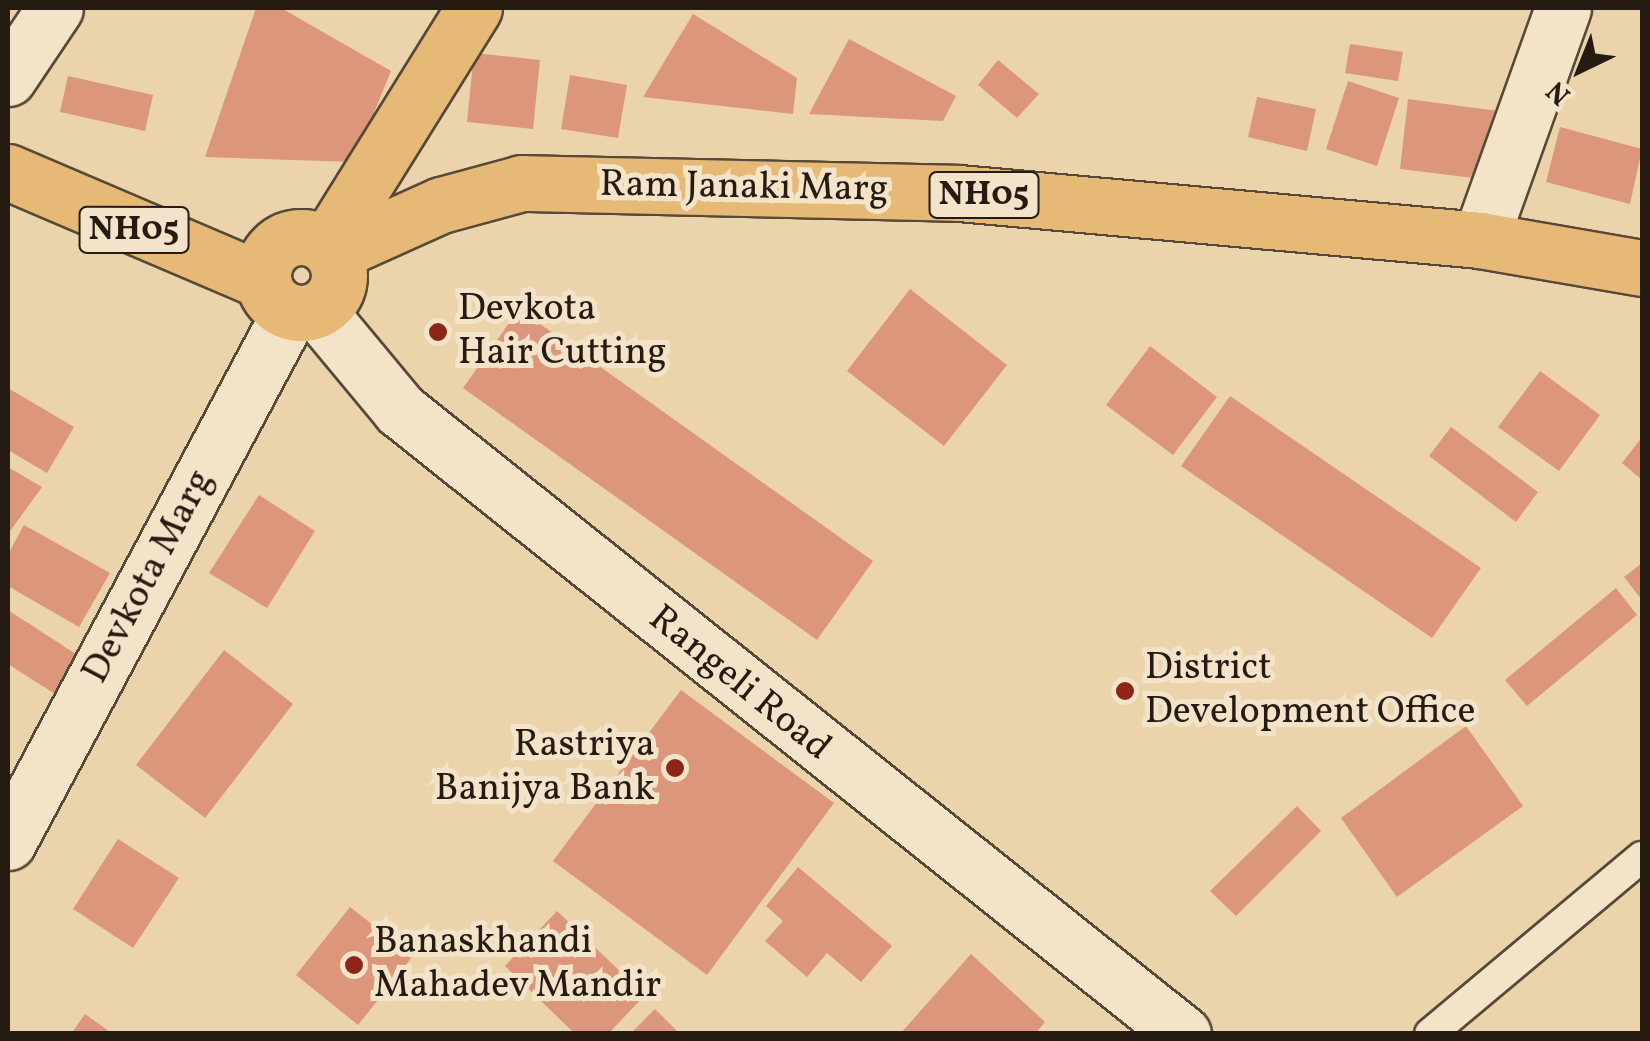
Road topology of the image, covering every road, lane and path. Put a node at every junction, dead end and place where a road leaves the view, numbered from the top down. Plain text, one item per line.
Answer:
1 (55, 8) edge
2 (474, 8) edge
3 (1562, 8) edge
4 (8, 78) edge
5 (8, 172) edge
6 (1480, 240) junction
7 (330, 249) junction
8 (1642, 268) edge
9 (290, 301) junction
10 (8, 842) edge
11 (1642, 857) edge
12 (1184, 1034) edge
13 (1430, 1034) edge

1 - 4 main road
2 - 7 main road
3 - 6 main road
5 - 9 main road, NH05
6 - 7 main road, Ram Janaki Marg / NH05
6 - 8 main road, Ram Janaki Marg / NH05
7 - 9 main road
9 - 10 main road, Devkota Marg
9 - 12 main road, Rangeli Road
11 - 13 lane

